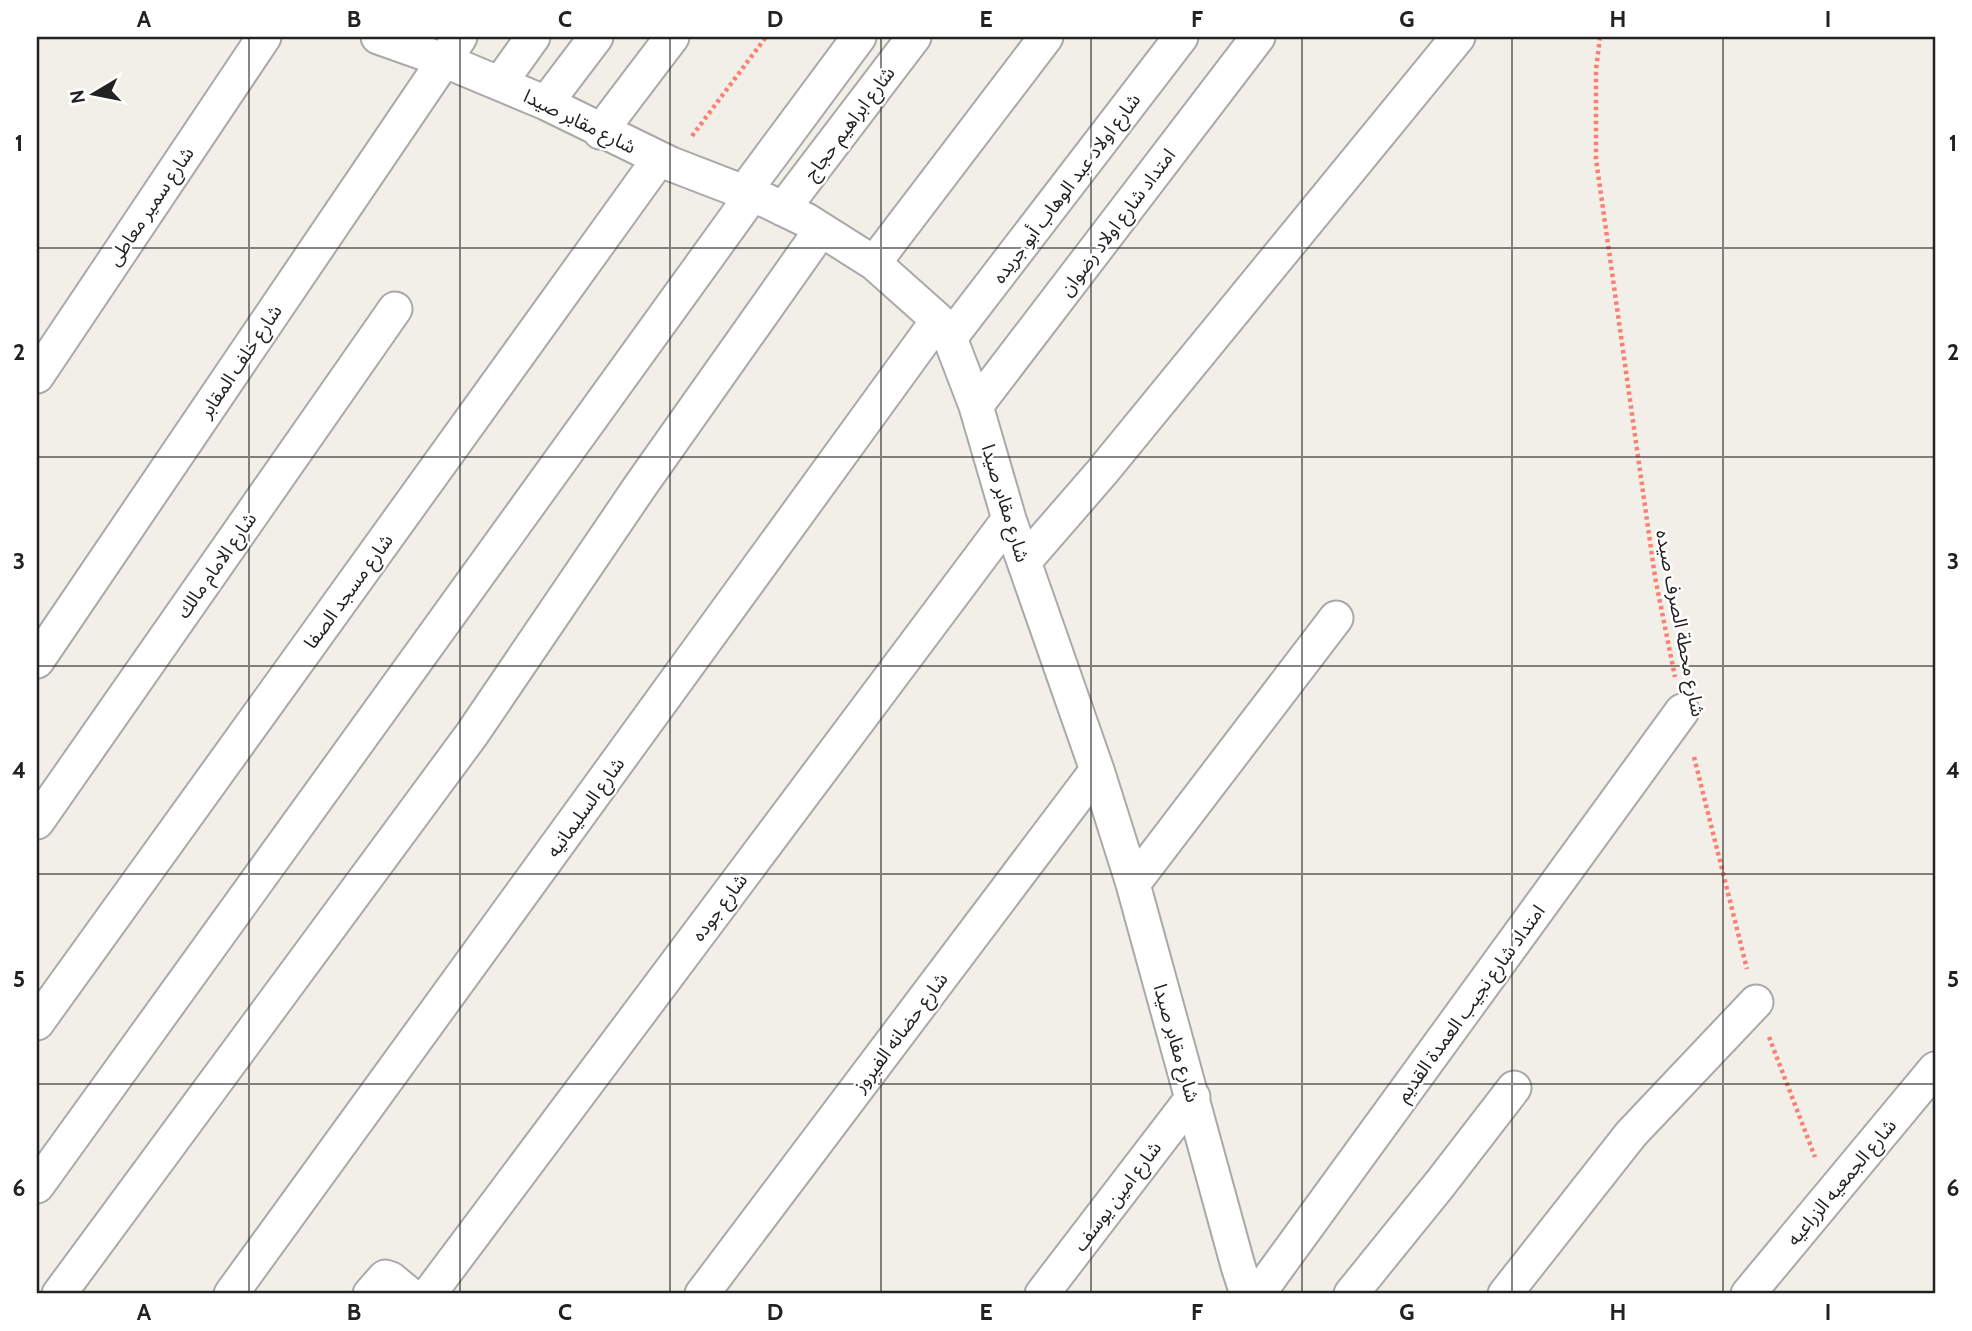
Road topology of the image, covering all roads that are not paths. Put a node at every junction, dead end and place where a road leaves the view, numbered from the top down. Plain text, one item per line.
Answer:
1 (264, 37) edge
2 (381, 37) edge
3 (533, 37) edge
4 (596, 37) edge
5 (672, 37) edge
6 (859, 37) edge
7 (914, 37) edge
8 (1046, 37) edge
9 (1181, 37) edge
10 (1258, 37) edge
11 (1458, 37) edge
12 (452, 48) edge
13 (500, 83) junction
14 (546, 103) junction
15 (600, 132) junction
16 (665, 162) junction
17 (748, 194) junction
18 (783, 209) junction
19 (821, 230) junction
20 (874, 263) junction
21 (395, 309) dead end
22 (944, 329) junction
23 (37, 376) edge
24 (976, 406) junction
25 (1009, 519) junction
26 (1024, 562) junction
27 (1336, 618) dead end
28 (37, 661) edge
29 (1682, 711) road end
30 (1097, 770) junction
31 (37, 822) edge
32 (1133, 884) junction
33 (1756, 1002) road end
34 (37, 1023) edge
35 (1935, 1069) edge
36 (1514, 1088) dead end
37 (1193, 1097) junction
38 (37, 1186) edge
39 (59, 1294) edge
40 (231, 1294) edge
41 (370, 1294) edge
42 (409, 1294) edge
43 (429, 1294) edge
44 (702, 1294) edge
45 (1042, 1294) edge
46 (1247, 1294) edge
47 (1258, 1294) edge
48 (1351, 1294) edge
49 (1504, 1294) edge
50 (1748, 1294) edge

1 - 23 street, شارع سمير معاطى
2 - 12 street, شارع مقابر صيدا
3 - 13 street
4 - 14 street
5 - 15 street
6 - 17 street
7 - 18 street, شارع ابراهيم حجاج
8 - 20 street
9 - 22 street, شارع اولاد عبد الوهاب أبو جريده
10 - 24 street, امتداد شارع اولاد رضوان
11 - 26 street
12 - 13 street, شارع مقابر صيدا
12 - 28 street, شارع خلف المقابر
13 - 14 street, شارع مقابر صيدا
14 - 15 street, شارع مقابر صيدا
15 - 16 street, شارع مقابر صيدا
16 - 17 street, شارع مقابر صيدا
16 - 34 street, شارع مسجد الصفا
17 - 18 street, شارع مقابر صيدا
17 - 38 street
18 - 19 street, شارع مقابر صيدا
19 - 20 street, شارع مقابر صيدا
19 - 39 street
20 - 22 street, شارع مقابر صيدا
21 - 31 street, شارع الامام مالك
22 - 24 street, شارع مقابر صيدا
22 - 40 street, شارع السليمانيه
24 - 25 street, شارع مقابر صيدا
25 - 26 street, شارع مقابر صيدا
25 - 43 street, شارع جوده
26 - 30 street, شارع مقابر صيدا
27 - 32 street
29 - 47 street, امتداد شارع نجيب العمدة القديم
30 - 32 street, شارع مقابر صيدا
30 - 44 street, شارع حضانه الفيروز
32 - 37 street, شارع مقابر صيدا
33 - 49 street
35 - 50 street, شارع الجمعيه الزراعيه
36 - 48 street
37 - 45 street, شارع امين يوسف
37 - 46 street, شارع مقابر صيدا
41 - 42 street

